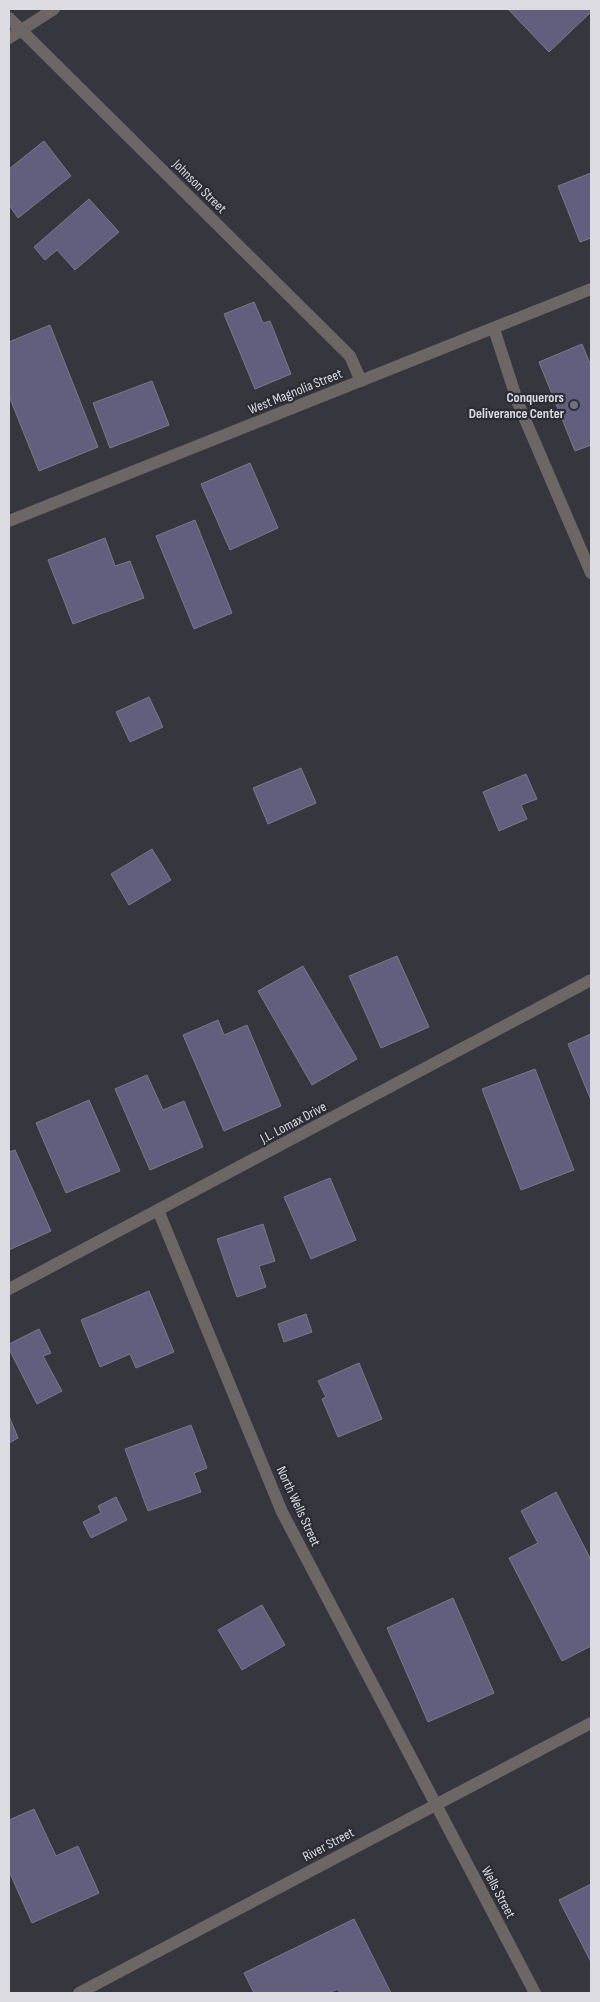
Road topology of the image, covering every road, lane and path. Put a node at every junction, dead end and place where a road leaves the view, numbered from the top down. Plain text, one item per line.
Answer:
1 (54, 9) edge
2 (9, 18) edge
3 (20, 29) junction
4 (9, 38) edge
5 (591, 289) edge
6 (494, 328) junction
7 (361, 381) junction
8 (9, 520) edge
9 (591, 573) edge
10 (591, 980) edge
11 (158, 1210) junction
12 (9, 1290) edge
13 (591, 1723) edge
14 (436, 1804) junction
15 (79, 1993) edge
16 (535, 1993) edge

1 - 3 street
2 - 3 street, Johnson Street
3 - 4 street
3 - 7 street, Johnson Street
5 - 6 street, West Magnolia Street
6 - 7 street, West Magnolia Street
6 - 9 street
7 - 8 street, West Magnolia Street
10 - 11 street, J.L. Lomax Drive
11 - 12 street, J.L. Lomax Drive
11 - 14 street, North Wells Street
13 - 14 street, River Street
14 - 15 street, River Street
14 - 16 street, Wells Street

